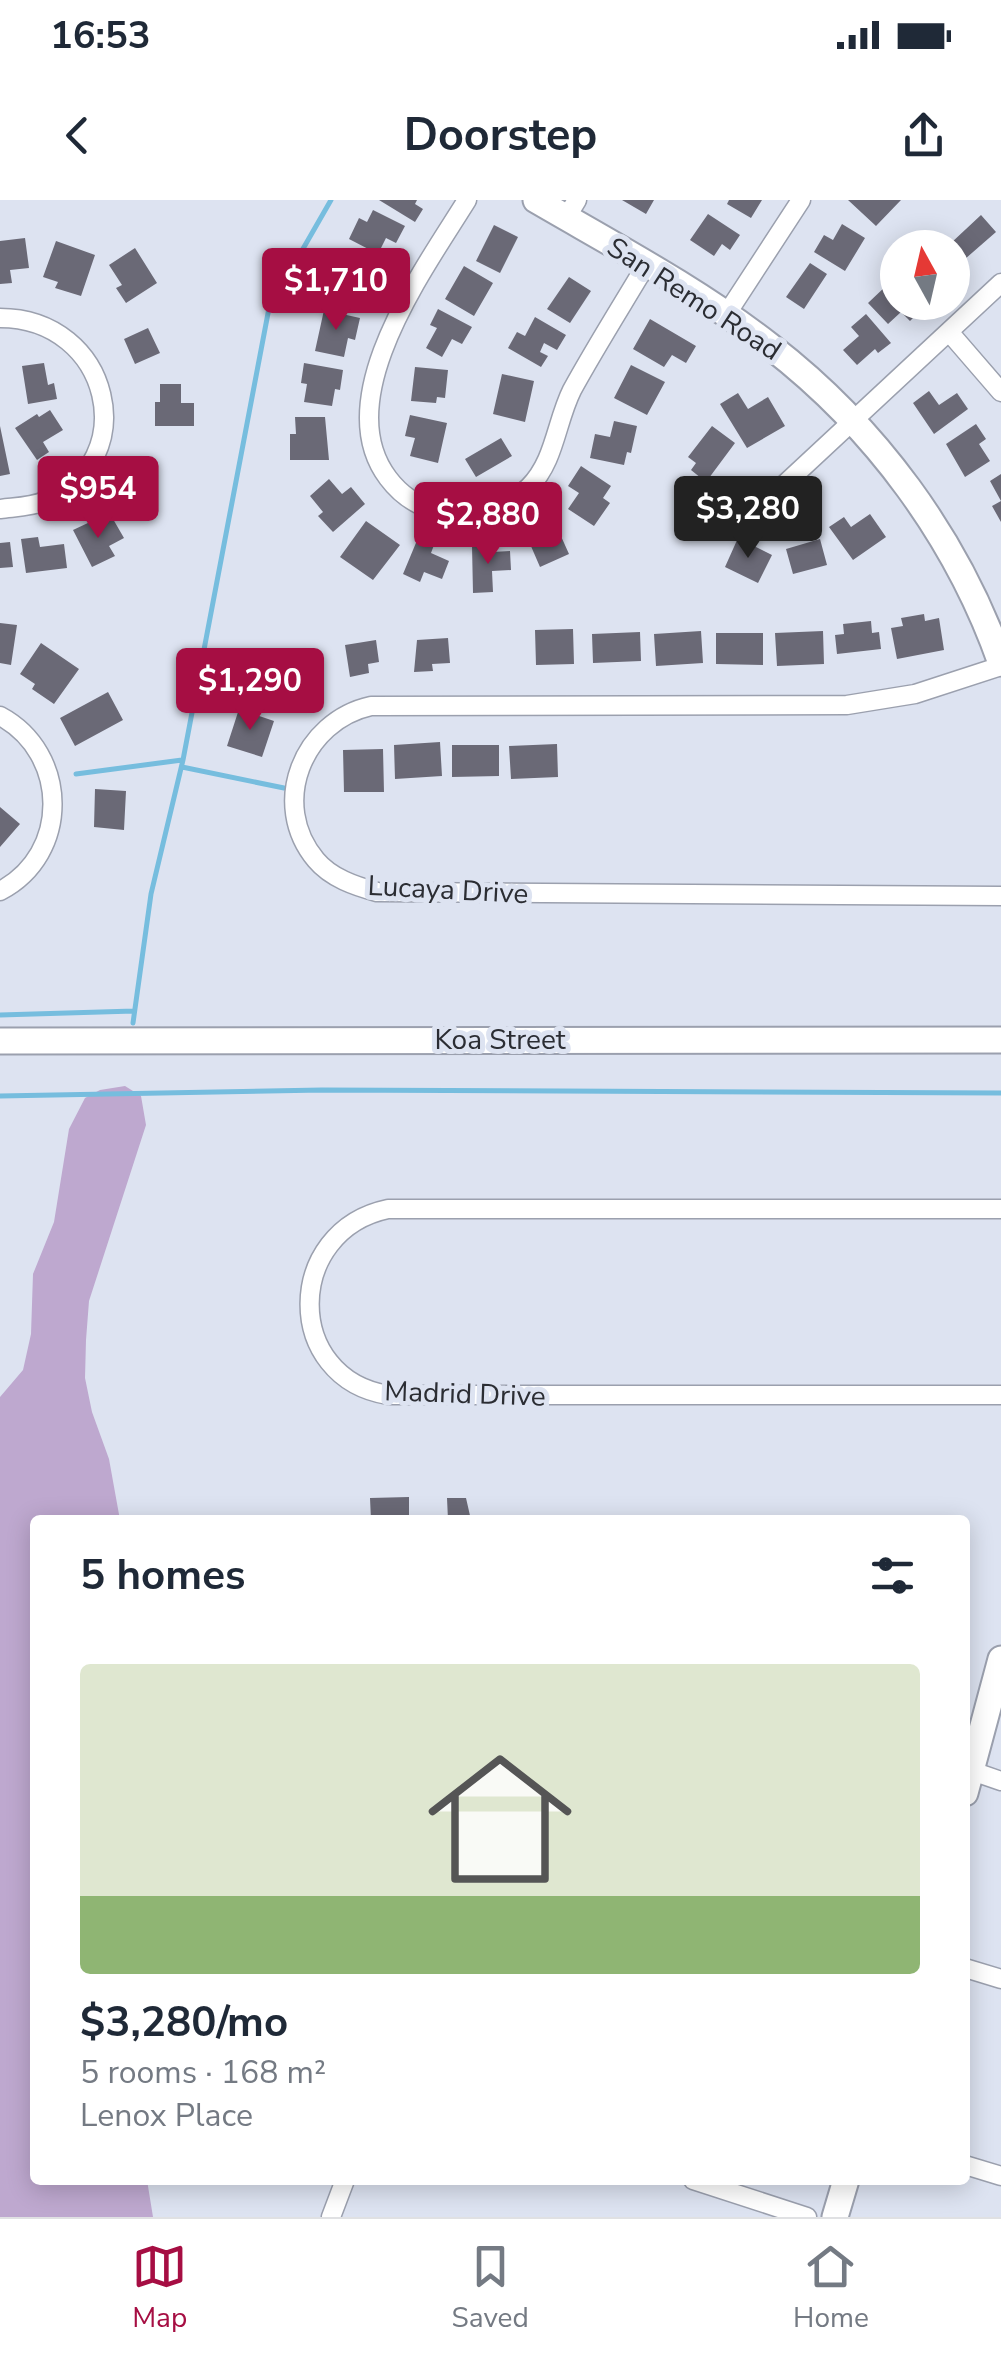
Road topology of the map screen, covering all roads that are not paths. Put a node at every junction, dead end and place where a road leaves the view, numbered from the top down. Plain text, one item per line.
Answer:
1 (466, 200) edge
2 (536, 200) edge
3 (801, 200) edge
4 (572, 209) edge
5 (646, 266) junction
6 (1001, 283) edge
7 (726, 315) junction
8 (0, 318) edge
9 (950, 332) junction
10 (1001, 392) edge
11 (854, 422) junction
12 (772, 496) dead end
13 (0, 509) edge
14 (1001, 665) edge
15 (0, 716) edge
16 (0, 891) edge
17 (1001, 896) edge
18 (1001, 1040) edge
19 (0, 1041) edge
20 (1001, 1209) edge
21 (1001, 1395) edge
22 (1001, 1659) edge
23 (970, 1775) edge
24 (1001, 1781) edge
25 (970, 1782) edge
26 (970, 1970) edge
27 (1001, 1979) edge
28 (970, 2167) edge
29 (1001, 2176) edge
30 (342, 2185) edge
31 (709, 2185) edge
32 (845, 2185) edge
33 (331, 2217) edge
34 (807, 2217) edge
35 (835, 2217) edge

1 - 5 street
2 - 4 main road, San Remo Road
3 - 7 street
4 - 5 main road, San Remo Road
5 - 7 main road, San Remo Road
6 - 9 street
7 - 11 main road, San Remo Road
8 - 13 street
9 - 10 street
9 - 11 street
11 - 12 street
11 - 14 main road, San Remo Road
14 - 17 street, Lucaya Drive
15 - 16 street
18 - 19 main road, Koa Street
20 - 21 street, Madrid Drive
22 - 23 main road
24 - 25 street
26 - 27 street
28 - 29 street
30 - 33 street
31 - 34 street
32 - 35 main road

